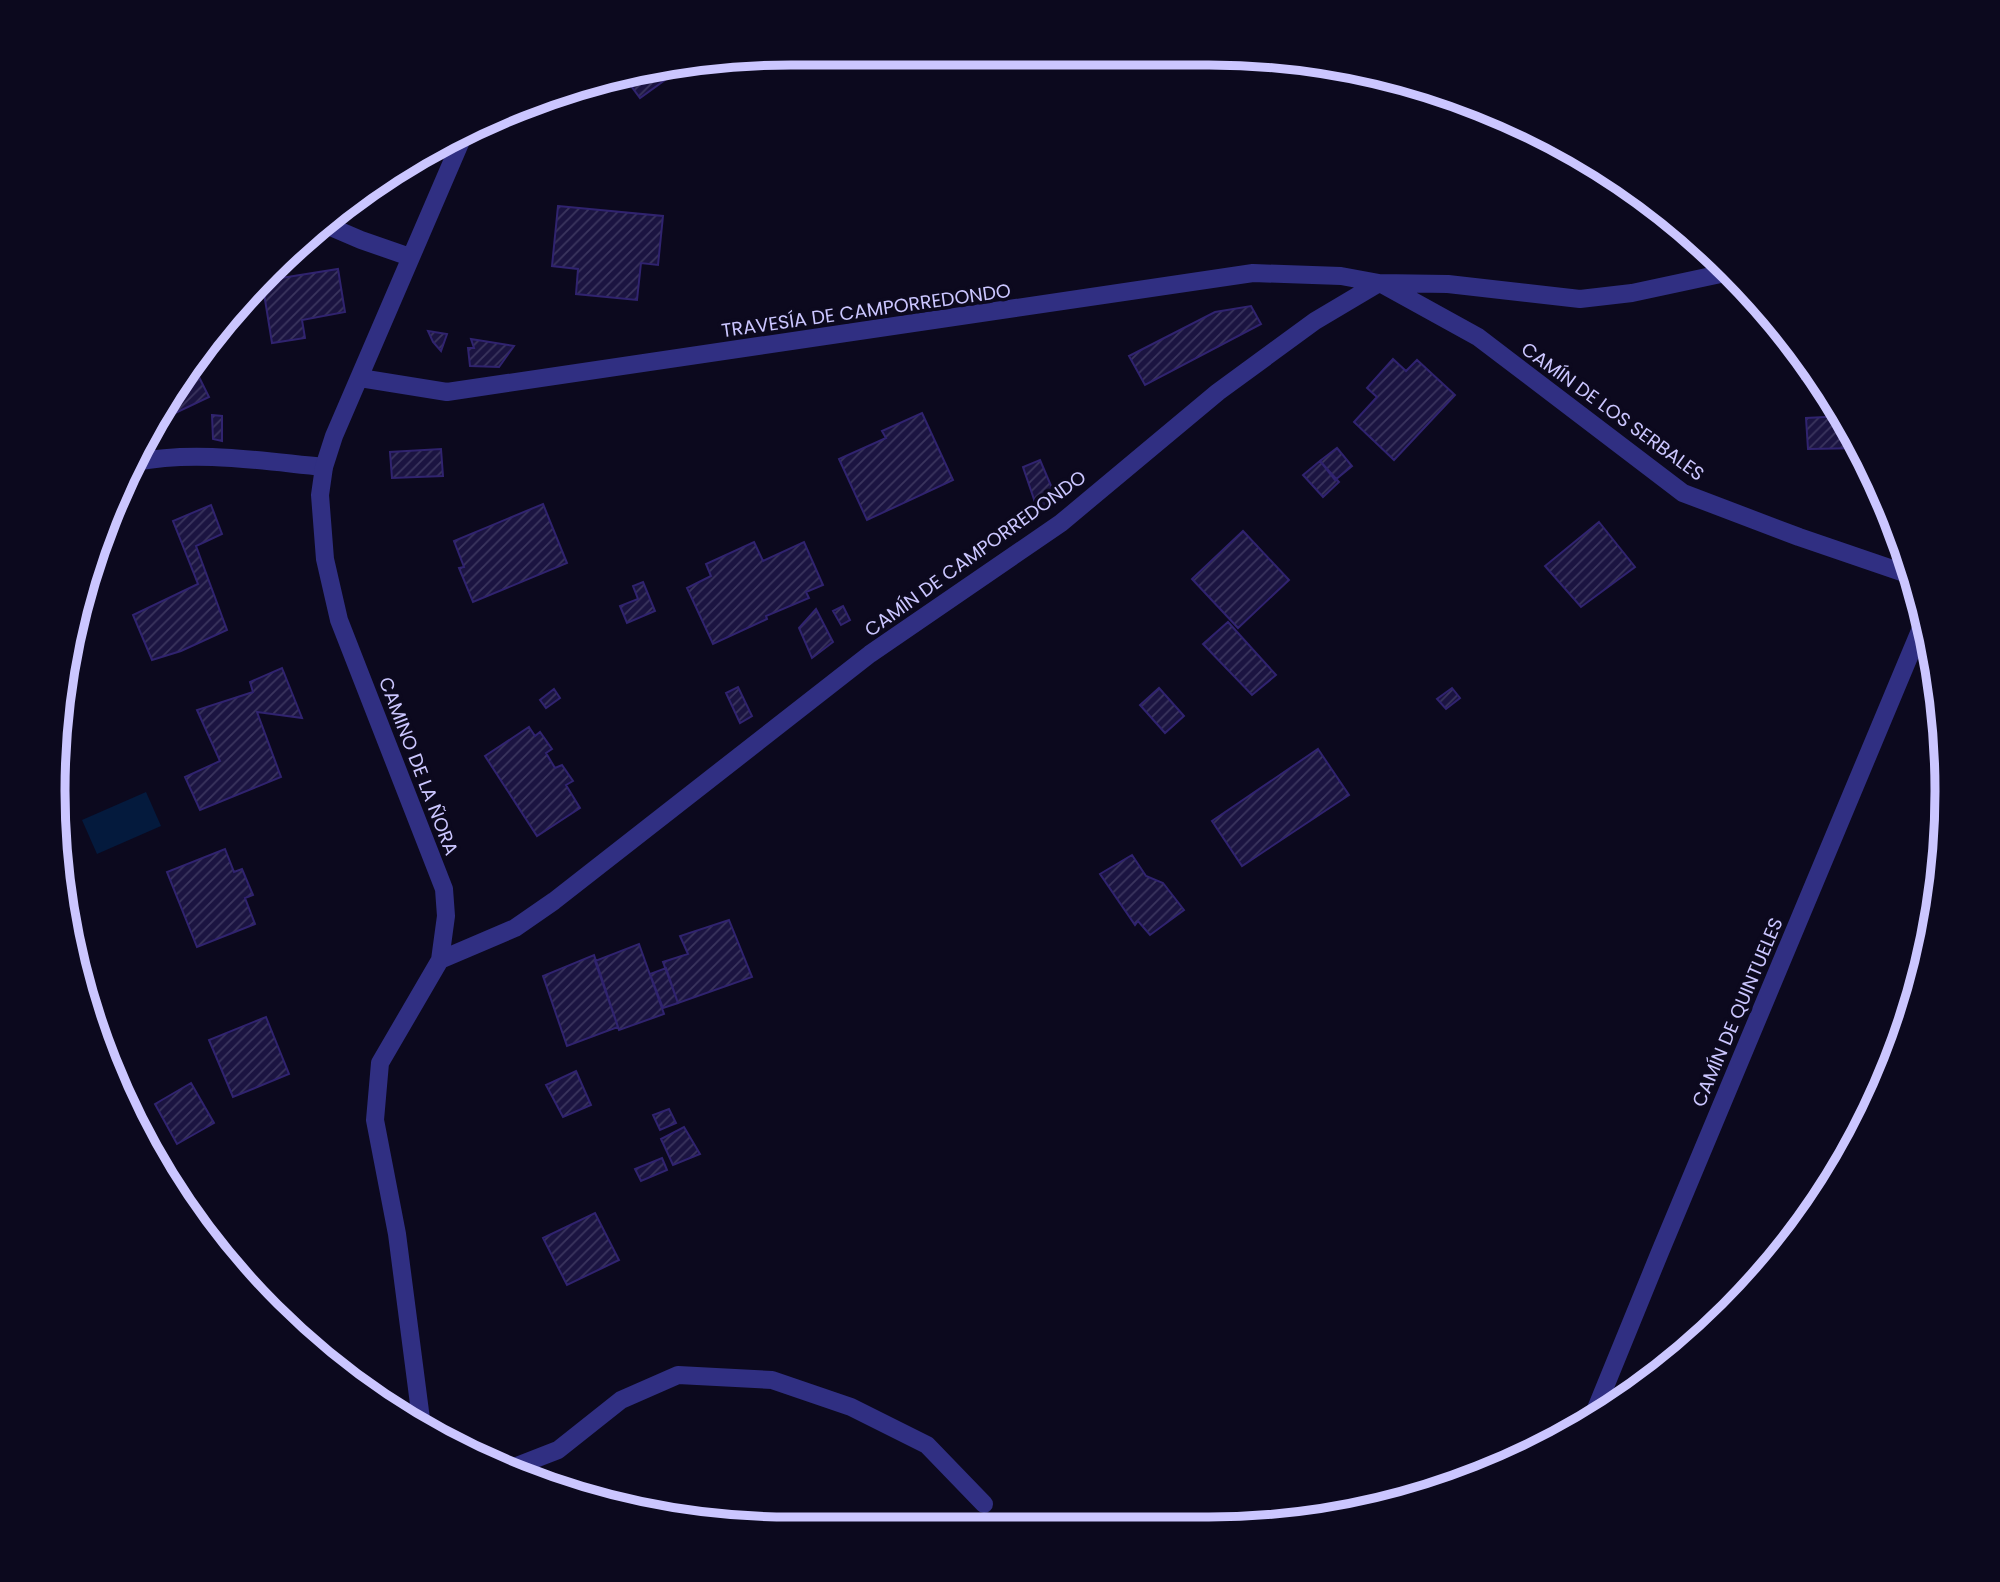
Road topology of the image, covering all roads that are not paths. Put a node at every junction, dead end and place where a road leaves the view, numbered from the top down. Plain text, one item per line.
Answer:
1 (459, 146) edge
2 (333, 228) edge
3 (410, 257) junction
4 (1720, 274) edge
5 (1379, 283) junction
6 (360, 378) junction
7 (145, 460) edge
8 (324, 467) junction
9 (1901, 572) edge
10 (1918, 635) edge
11 (440, 960) junction
12 (1598, 1404) edge
13 (420, 1415) edge
14 (520, 1465) edge
15 (984, 1504) dead end

1 - 3 street, CAMINO DE LA ÑORA
2 - 3 street
3 - 6 street, CAMINO DE LA ÑORA
4 - 5 street
5 - 6 street, TRAVESÍA DE CAMPORREDONDO
5 - 9 street, CAMÍN DE LOS SERBALES
5 - 11 street, CAMÍN DE CAMPORREDONDO
6 - 8 street, CAMINO DE LA ÑORA
7 - 8 street
8 - 11 street, CAMINO DE LA ÑORA
10 - 12 street, CAMÍN DE QUINTUELES
11 - 13 street, CAMINO DE LA ÑORA
14 - 15 street

